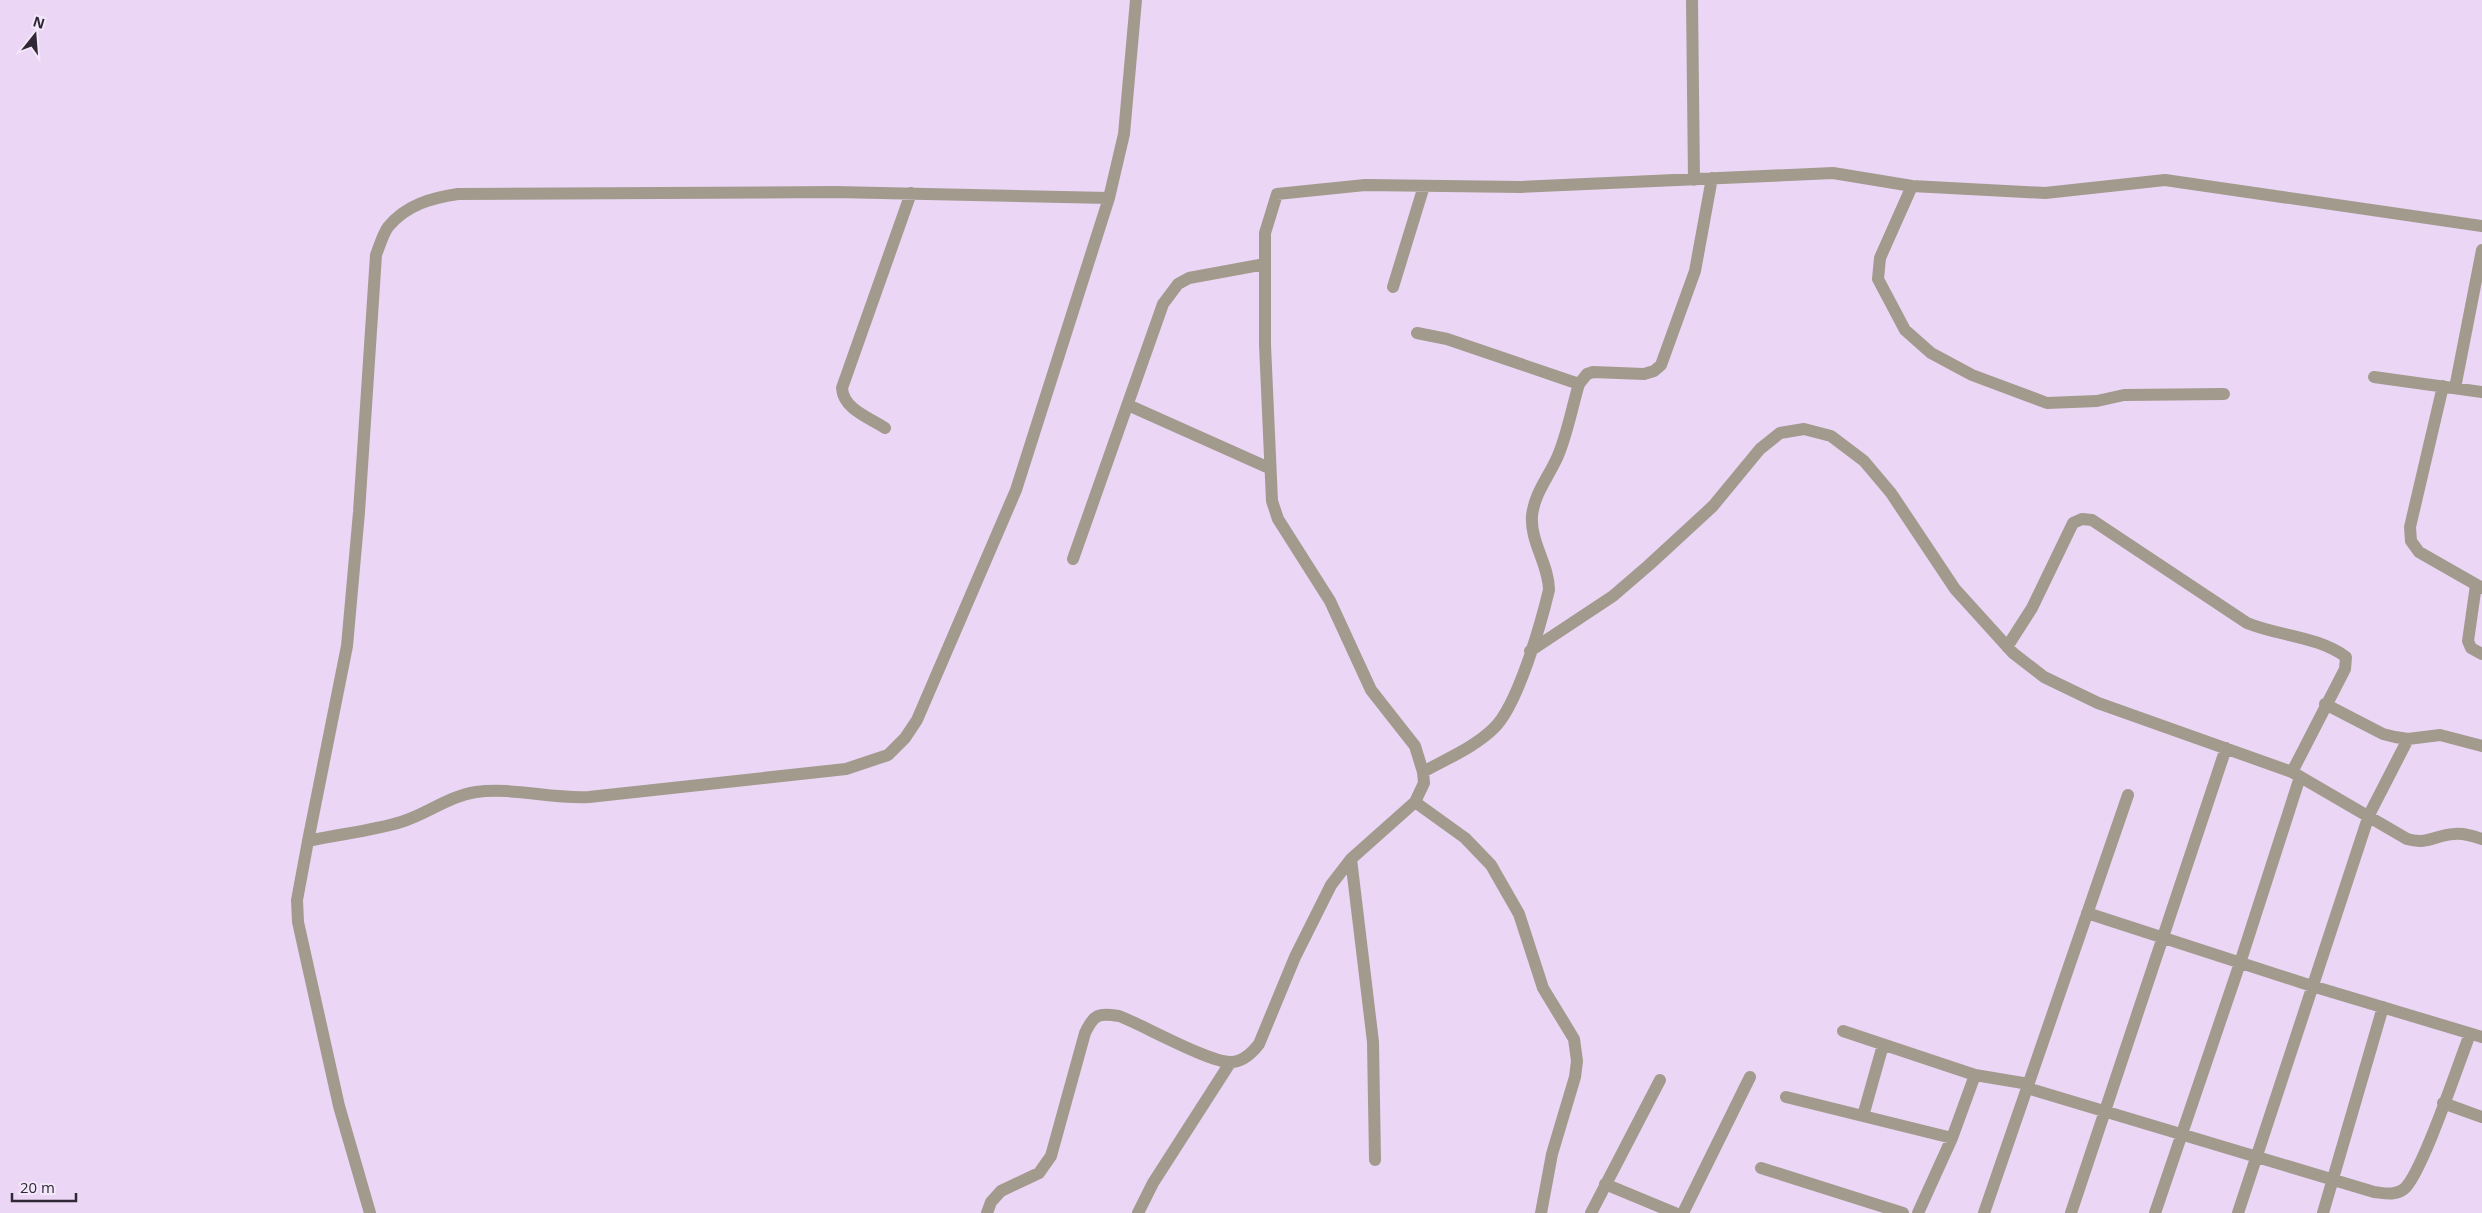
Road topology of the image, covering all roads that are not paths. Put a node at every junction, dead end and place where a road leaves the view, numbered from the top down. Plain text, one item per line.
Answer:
1 (1136, 0) edge
2 (1692, 0) edge
3 (1712, 178) junction
4 (1694, 180) junction
5 (1424, 186) junction
6 (1912, 186) junction
7 (911, 193) junction
8 (1109, 198) junction
9 (2482, 226) edge
10 (2482, 250) edge
11 (1265, 264) junction
12 (1393, 287) dead end
13 (1418, 333) dead end
14 (2374, 377) dead end
15 (1579, 384) junction
16 (2449, 387) junction
17 (2482, 392) edge
18 (2224, 394) dead end
19 (1128, 406) junction
20 (885, 428) dead end
21 (1269, 468) junction
22 (1073, 559) dead end
23 (2479, 586) edge
24 (2007, 647) junction
25 (1530, 651) junction
26 (2482, 654) edge
27 (2325, 704) junction
28 (2408, 739) junction
29 (2482, 746) edge
30 (2226, 748) junction
31 (1423, 772) junction
32 (2296, 774) junction
33 (2128, 796) dead end
34 (1415, 802) junction
35 (2369, 816) junction
36 (2482, 839) edge
37 (308, 840) junction
38 (1351, 859) junction
39 (2087, 913) junction
40 (2164, 938) junction
41 (2240, 963) junction
42 (2312, 986) junction
43 (2383, 1007) junction
44 (1843, 1031) dead end
45 (2476, 1036) edge
46 (1883, 1045) junction
47 (1230, 1063) junction
48 (1975, 1075) junction
49 (1750, 1077) dead end
50 (1660, 1080) dead end
51 (2028, 1086) junction
52 (1786, 1097) dead end
53 (2443, 1102) junction
54 (2106, 1112) junction
55 (1863, 1116) junction
56 (2482, 1118) edge
57 (2182, 1135) junction
58 (1952, 1138) junction
59 (2256, 1156) junction
60 (1375, 1160) dead end
61 (1761, 1168) dead end
62 (2333, 1180) junction
63 (1605, 1184) junction
64 (370, 1213) edge
65 (987, 1213) edge
66 (1138, 1213) edge
67 (1541, 1213) edge
68 (1591, 1213) edge
69 (1676, 1213) edge
70 (1684, 1213) edge
71 (1903, 1213) edge
72 (1918, 1213) edge
73 (1984, 1213) edge
74 (2071, 1213) edge
75 (2155, 1213) edge
76 (2238, 1213) edge
77 (2323, 1213) edge

1 - 8 street
2 - 4 street
3 - 4 street
3 - 6 street
3 - 15 street
4 - 5 street
5 - 11 street
5 - 12 street
6 - 9 street
6 - 18 street
7 - 8 street
7 - 20 street
7 - 37 street
8 - 37 street
10 - 16 street
11 - 19 street
11 - 21 street
13 - 15 street
14 - 16 street
15 - 25 street
16 - 17 street
16 - 23 street
19 - 21 street
19 - 22 street
21 - 31 street
23 - 26 street
24 - 25 street
24 - 27 street
24 - 30 street
25 - 31 street
27 - 28 street
27 - 32 street
28 - 29 street
28 - 35 street
30 - 32 street
30 - 40 street
31 - 34 street
32 - 35 street
32 - 41 street
33 - 39 street
34 - 38 street
34 - 67 street
35 - 36 street
35 - 42 street
37 - 64 street
38 - 47 street
38 - 60 street
39 - 40 street
39 - 51 street
40 - 41 street
40 - 54 street
41 - 42 street
41 - 57 street
42 - 43 street
42 - 59 street
43 - 45 street
43 - 62 street
44 - 46 street
45 - 53 street
46 - 48 street
46 - 55 street
47 - 65 street
47 - 66 street
48 - 51 street
48 - 58 street
49 - 70 street
50 - 63 street
51 - 54 street
51 - 73 street
52 - 55 street
53 - 56 street
53 - 62 street
54 - 57 street
54 - 74 street
55 - 58 street
57 - 59 street
57 - 75 street
58 - 72 street
59 - 62 street
59 - 76 street
61 - 71 street
62 - 77 street
63 - 68 street
63 - 69 street

